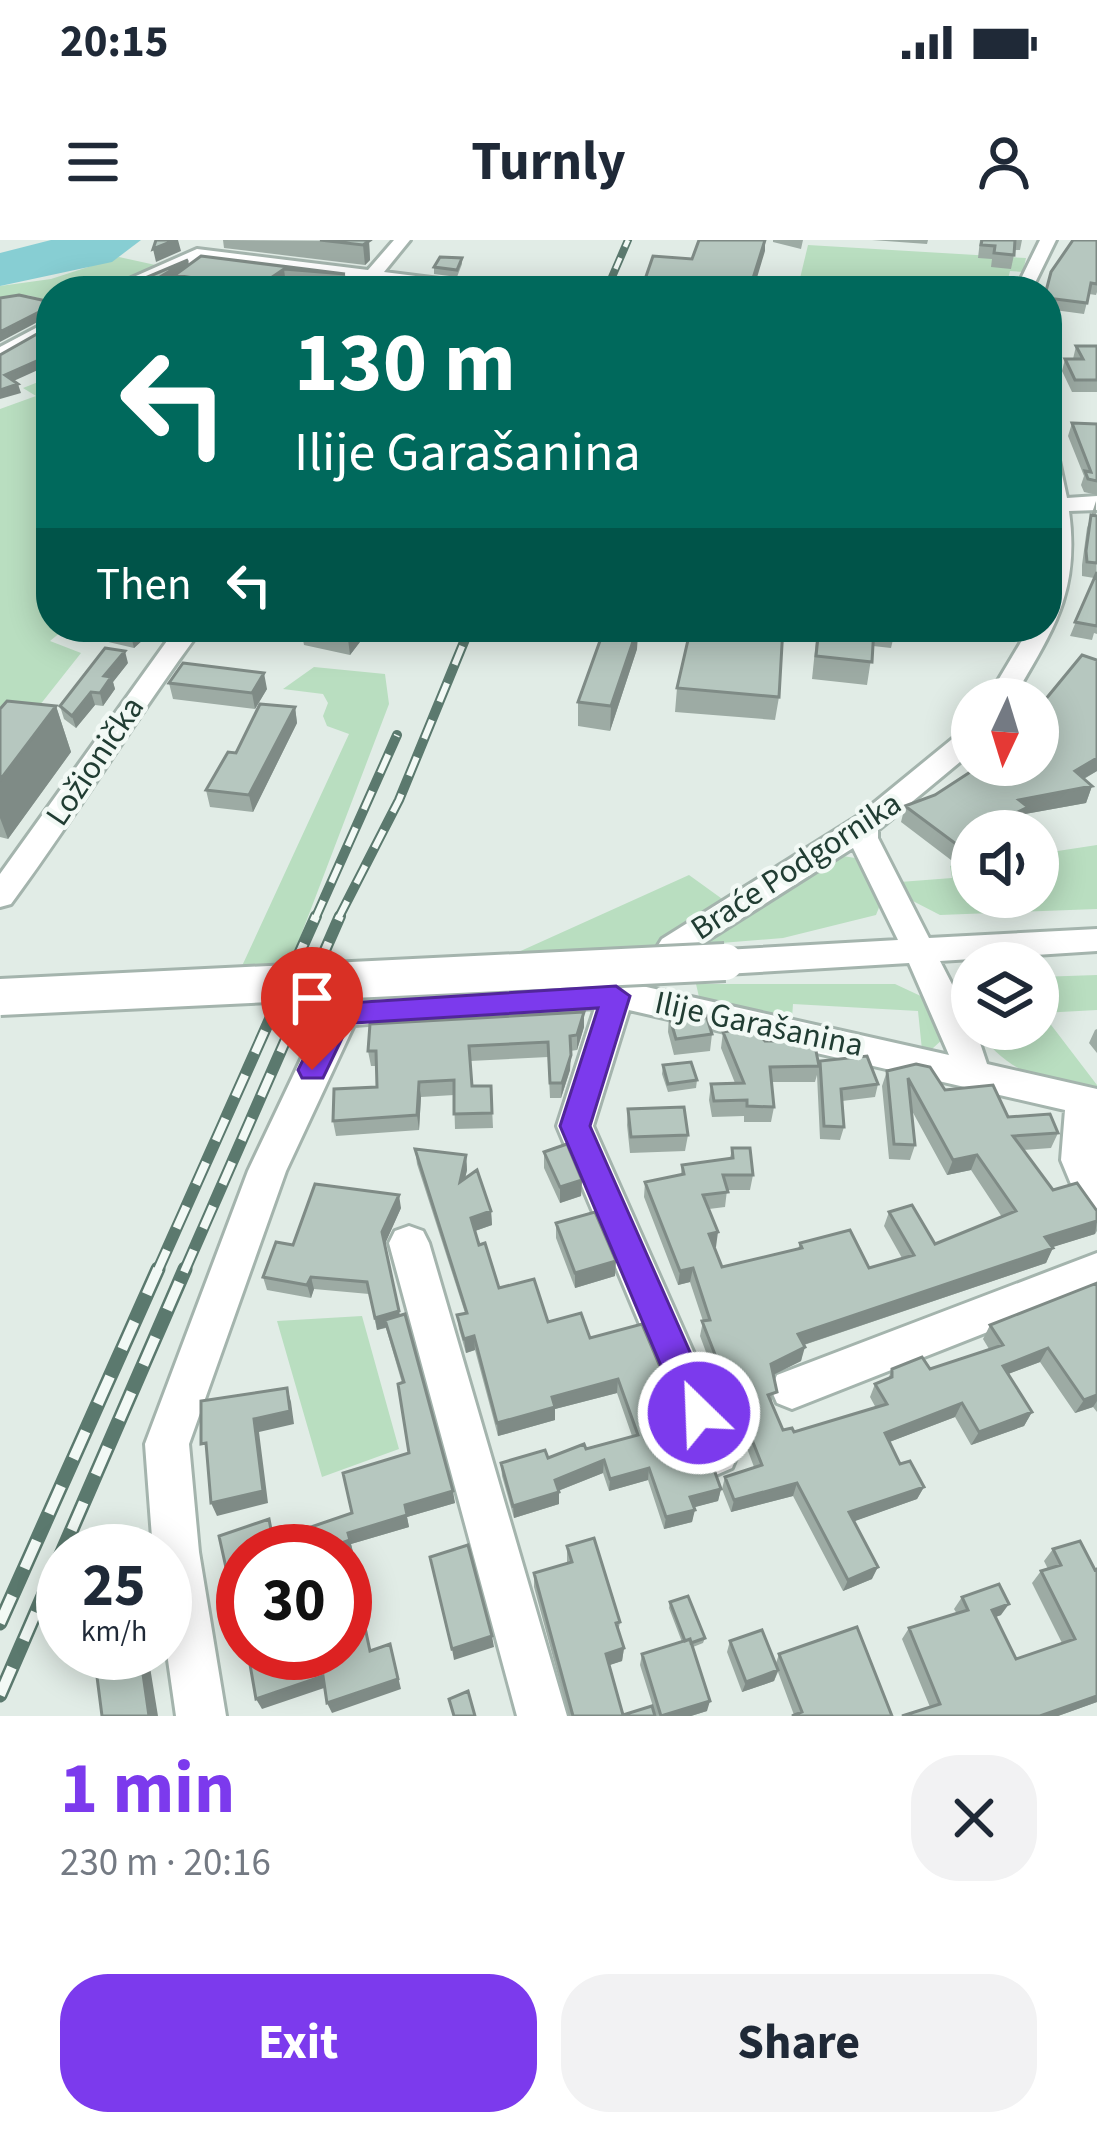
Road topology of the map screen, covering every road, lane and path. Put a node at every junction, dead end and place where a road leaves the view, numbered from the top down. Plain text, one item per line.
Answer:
1 (402, 240) edge
2 (1048, 240) edge
3 (197, 247) edge
4 (374, 274) junction
5 (140, 276) edge
6 (388, 276) edge
7 (1030, 276) edge
8 (36, 334) edge
9 (0, 355) edge
10 (1097, 503) edge
11 (1062, 505) edge
12 (177, 642) edge
13 (1033, 642) edge
14 (1012, 678) edge
15 (951, 757) edge
16 (864, 824) junction
17 (0, 896) edge
18 (1097, 940) edge
19 (673, 947) dead end
20 (920, 950) junction
21 (616, 996) junction
22 (0, 997) edge
23 (971, 1070) junction
24 (1091, 1101) edge
25 (1097, 1202) edge
26 (410, 1243) dead end
27 (1097, 1271) edge
28 (792, 1389) dead end
29 (716, 1453) dead end
30 (202, 1716) edge
31 (542, 1716) edge

1 - 4 street
2 - 7 street
3 - 4 street
3 - 5 street
4 - 6 street
8 - 9 street
10 - 11 street
12 - 17 street, Ložionička
13 - 14 street
15 - 16 street, Braće Podgornika
16 - 19 street, Braće Podgornika
16 - 20 street
18 - 20 street
20 - 22 street, bridge
20 - 23 street
21 - 23 street, Ilije Garašanina
21 - 29 street
21 - 30 street, Ilije Garašanina
23 - 24 street, Ilije Garašanina
24 - 25 street, Ilije Garašanina
26 - 31 street
27 - 28 street

